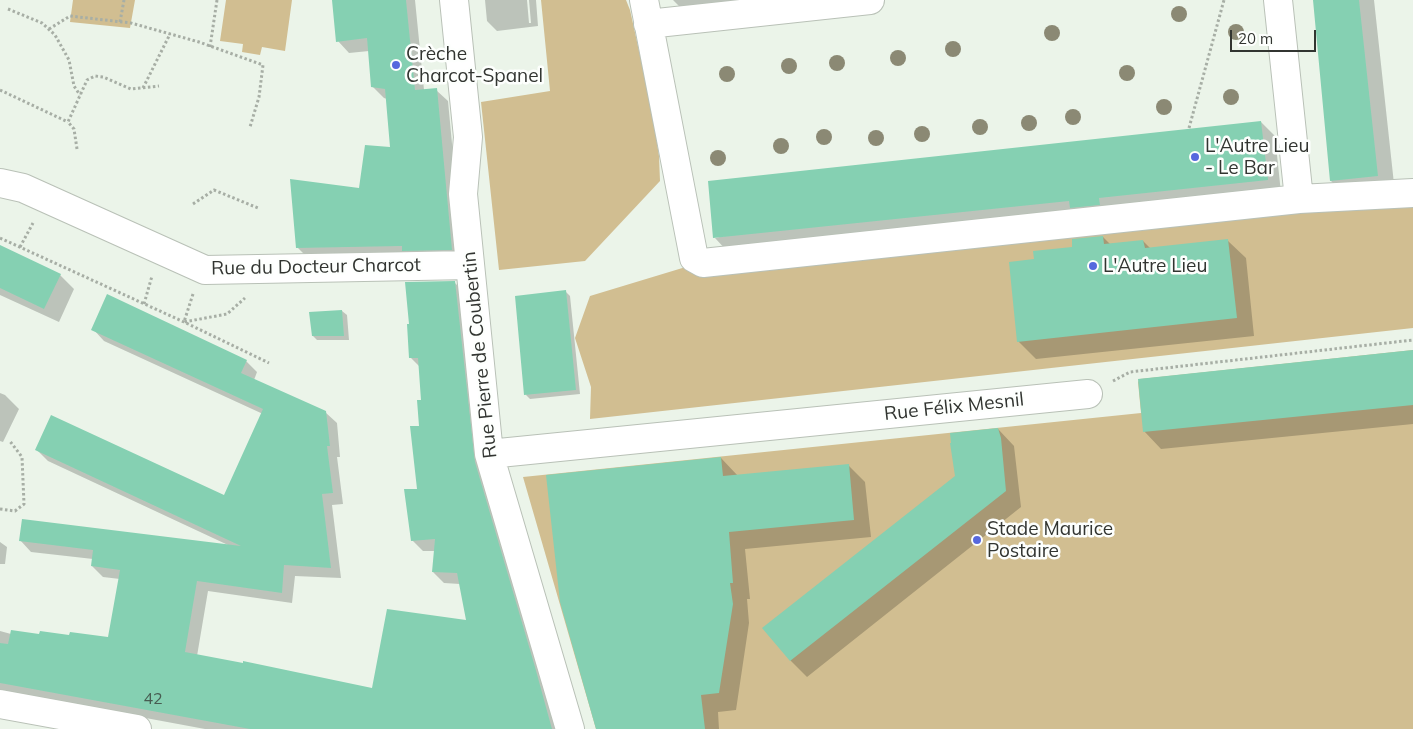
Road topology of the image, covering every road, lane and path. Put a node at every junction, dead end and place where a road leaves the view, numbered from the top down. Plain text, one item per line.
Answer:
1 (124, 0) edge
2 (217, 0) edge
3 (454, 0) edge
4 (870, 0) edge
5 (1224, 0) edge
6 (1278, 0) edge
7 (8, 9) dead end
8 (646, 12) edge
9 (120, 22) junction
10 (49, 30) junction
11 (170, 34) junction
12 (210, 47) junction
13 (159, 86) dead end
14 (143, 88) junction
15 (0, 90) edge
16 (80, 96) junction
17 (68, 122) junction
18 (250, 128) dead end
19 (1189, 128) dead end
20 (77, 149) dead end
21 (0, 182) edge
22 (1413, 193) edge
23 (1299, 199) junction
24 (193, 204) dead end
25 (258, 208) dead end
26 (0, 238) edge
27 (470, 264) junction
28 (249, 294) dead end
29 (184, 322) junction
30 (1413, 340) edge
31 (269, 363) dead end
32 (1088, 394) joint
33 (10, 440) dead end
34 (489, 454) junction
35 (0, 509) edge
36 (0, 704) edge
37 (137, 729) edge
38 (570, 729) edge

1 - 9 path
2 - 12 path
3 - 27 street, Rue Pierre de Coubertin
4 - 8 street
5 - 19 path
6 - 23 street
7 - 10 path
8 - 23 street
9 - 10 path
9 - 11 path
10 - 16 path
11 - 12 path
11 - 14 path
12 - 18 path
13 - 14 path
14 - 16 path
15 - 17 path
16 - 17 path
17 - 20 path
21 - 27 street, Rue du Docteur Charcot
22 - 23 street
24 - 25 path
26 - 29 path
27 - 34 street, Rue Pierre de Coubertin
28 - 29 path
29 - 31 path
30 - 32 path
32 - 34 street, Rue Félix Mesnil
33 - 35 path
34 - 38 street, Rue Pierre de Coubertin
36 - 37 street

